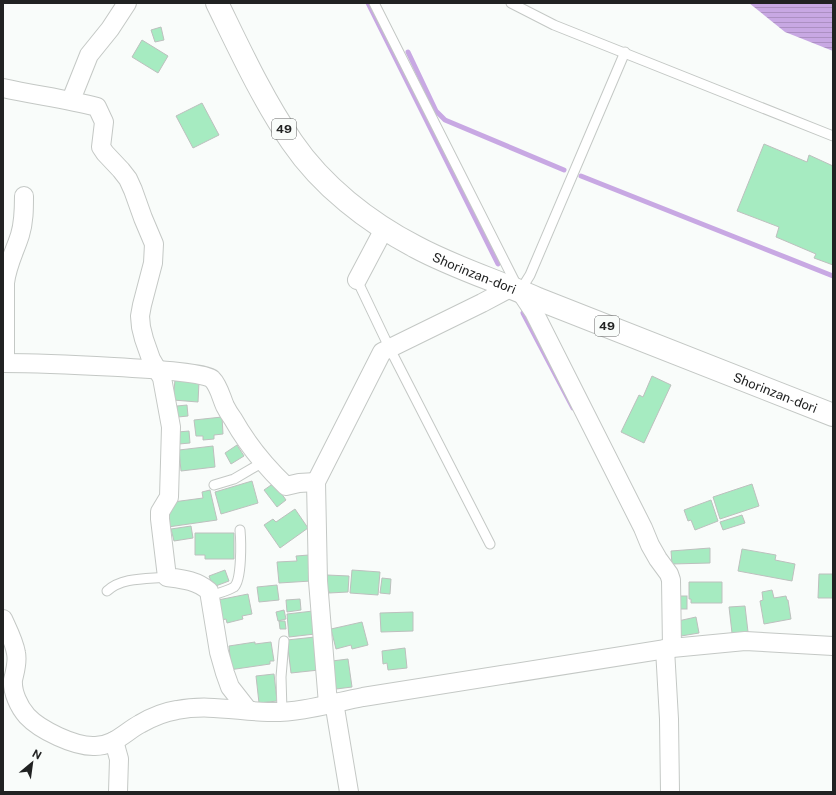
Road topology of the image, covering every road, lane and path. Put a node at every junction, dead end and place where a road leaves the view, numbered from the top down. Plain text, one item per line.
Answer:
1 (127, 3) edge
2 (217, 3) edge
3 (374, 3) edge
4 (511, 3) edge
5 (625, 52) junction
6 (3, 88) edge
7 (71, 100) junction
8 (833, 136) edge
9 (24, 196) dead end
10 (384, 229) junction
11 (357, 280) joint
12 (516, 289) junction
13 (389, 347) junction
14 (4, 363) edge
15 (158, 371) junction
16 (833, 416) edge
17 (263, 462) junction
18 (316, 482) junction
19 (214, 485) dead end
20 (240, 530) dead end
21 (490, 544) dead end
22 (167, 578) junction
23 (107, 590) dead end
24 (210, 596) junction
25 (3, 619) edge
26 (284, 641) dead end
27 (833, 646) edge
28 (668, 649) junction
29 (331, 703) junction
30 (248, 710) junction
31 (282, 711) junction
32 (114, 741) junction
33 (118, 792) edge
34 (349, 792) edge
35 (670, 792) edge

1 - 7 street
2 - 10 main road, Shorinzan-dori / 49
3 - 12 lane
4 - 5 lane
5 - 8 lane
5 - 12 lane
6 - 7 street
7 - 15 street
9 - 14 street
10 - 11 street
10 - 12 main road, Shorinzan-dori / 49
11 - 13 lane
12 - 13 street
12 - 16 main road, Shorinzan-dori / 49
12 - 28 street
13 - 18 street
13 - 21 lane
14 - 15 street
15 - 17 street
15 - 22 street
17 - 18 street
17 - 19 lane
18 - 29 street
20 - 24 lane
22 - 23 lane
22 - 24 street
24 - 30 street
25 - 32 street
26 - 31 lane
27 - 28 street
28 - 29 street
28 - 35 street
29 - 31 street
29 - 34 street
30 - 31 street
30 - 32 street
32 - 33 street

